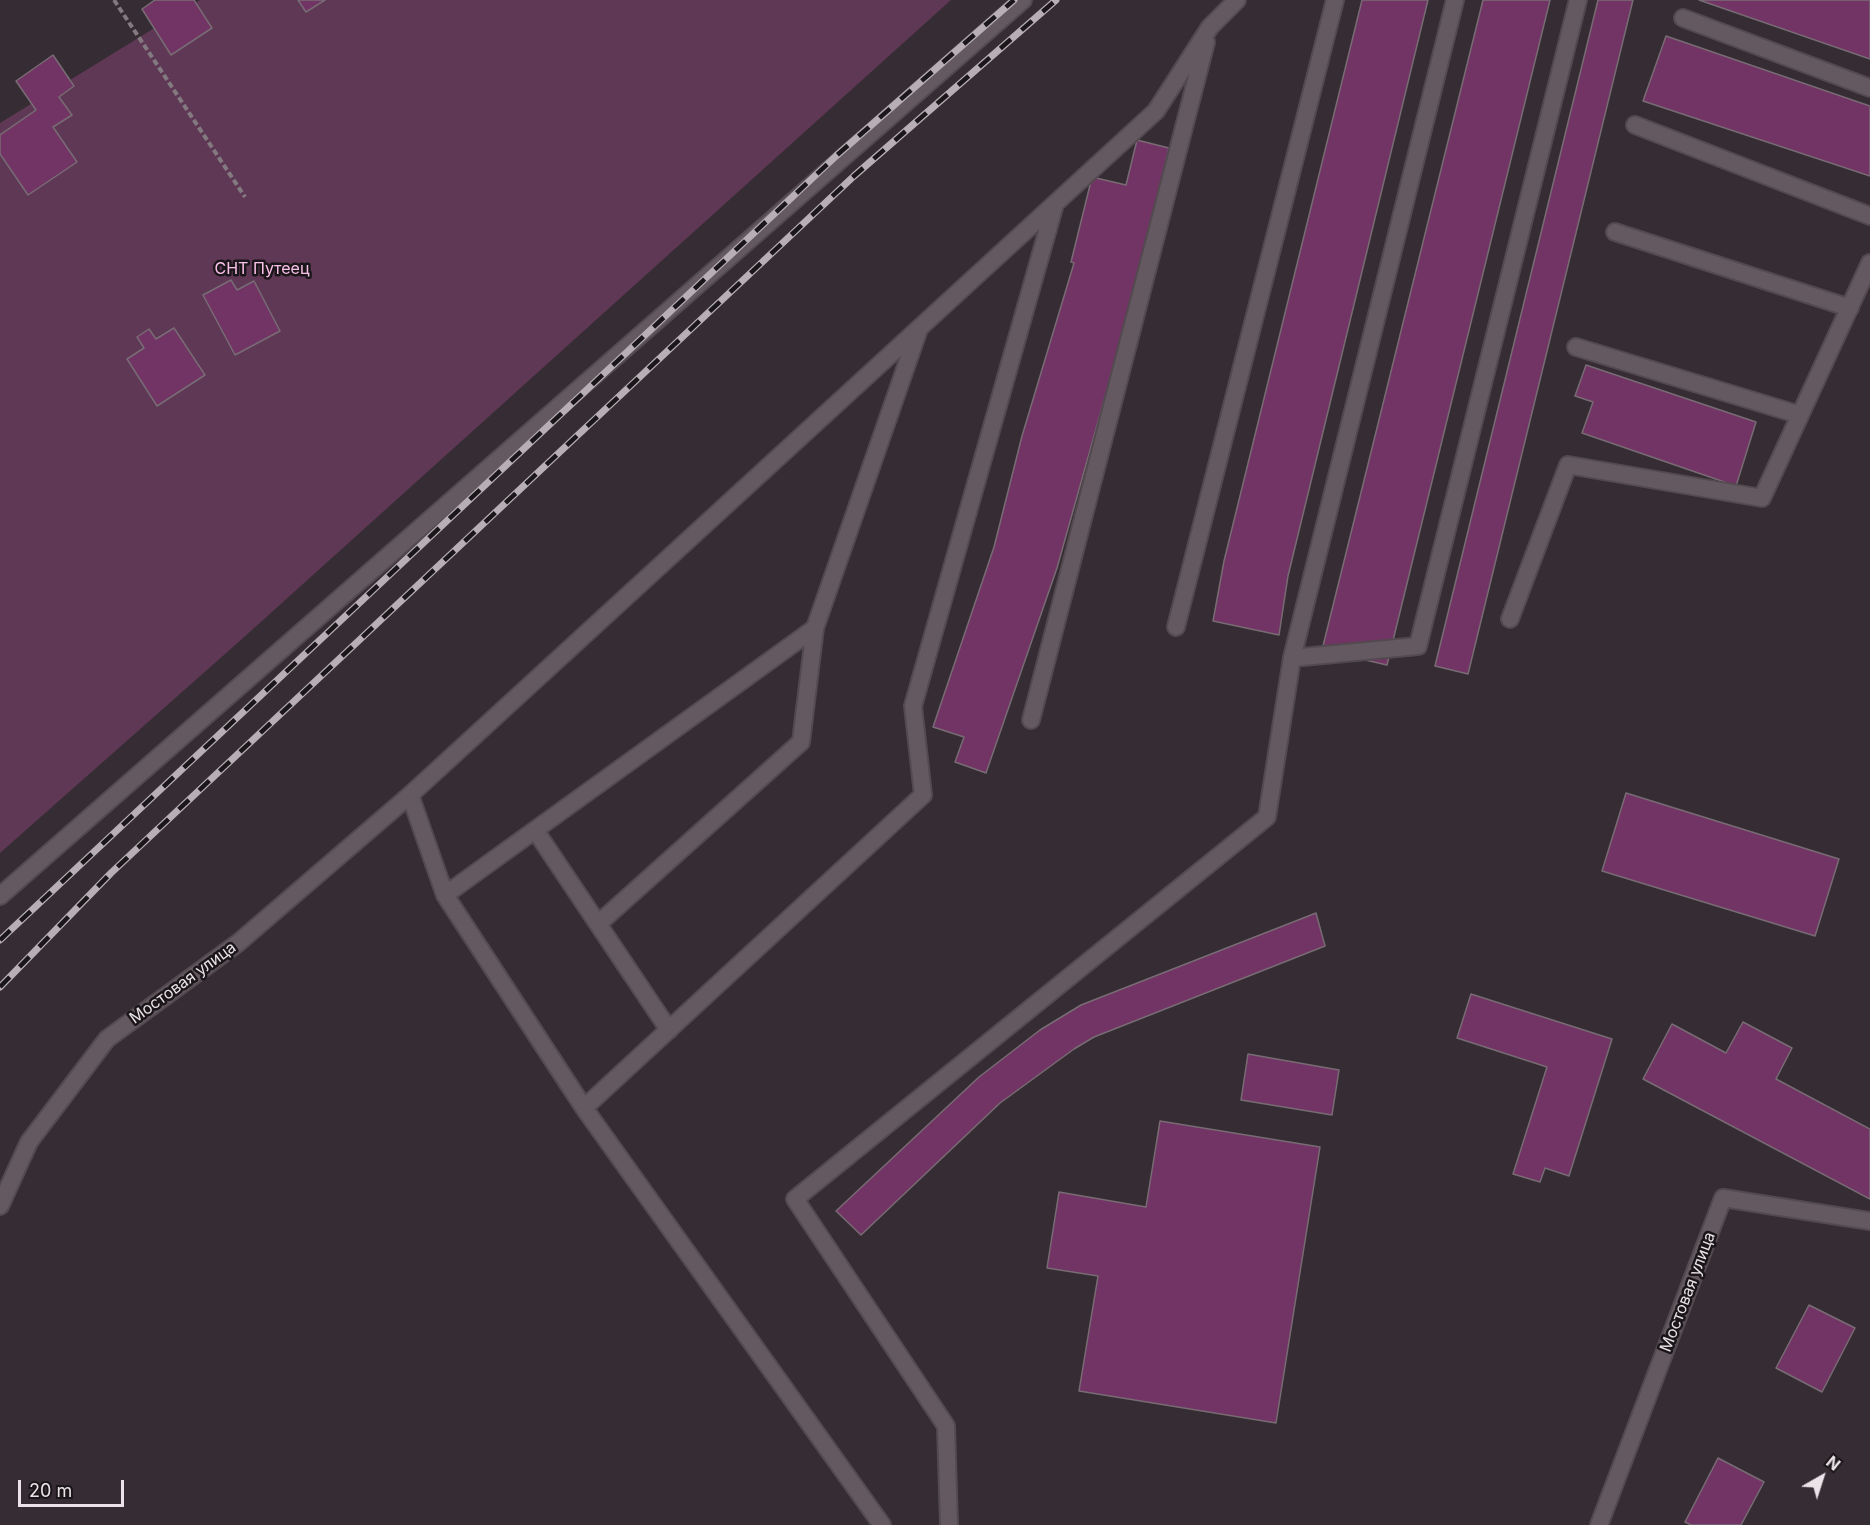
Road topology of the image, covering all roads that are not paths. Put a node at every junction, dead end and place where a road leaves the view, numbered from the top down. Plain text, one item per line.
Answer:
1 (1023, 0) edge
2 (1237, 0) edge
3 (1335, 0) edge
4 (1455, 0) edge
5 (1578, 0) edge
6 (1683, 18) dead end
7 (1210, 27) junction
8 (1870, 88) edge
9 (1635, 124) dead end
10 (1056, 203) junction
11 (1870, 216) edge
12 (1615, 232) dead end
13 (1870, 263) edge
14 (1850, 308) junction
15 (920, 328) junction
16 (1576, 347) dead end
17 (1800, 415) junction
18 (1510, 619) dead end
19 (1176, 627) dead end
20 (815, 628) junction
21 (1292, 658) junction
22 (1031, 720) dead end
23 (410, 795) junction
24 (535, 830) junction
25 (445, 895) junction
26 (0, 896) edge
27 (598, 924) junction
28 (669, 1030) junction
29 (584, 1108) junction
30 (0, 1206) edge
31 (1870, 1221) edge
32 (882, 1525) edge
33 (949, 1525) edge
34 (1599, 1525) edge

1 - 26 street
2 - 7 street, Мостовая улица
3 - 19 street
4 - 21 street
5 - 21 street
6 - 8 street
7 - 10 street, Мостовая улица
7 - 22 street
9 - 11 street
10 - 15 street, Мостовая улица
10 - 28 street
12 - 14 street
13 - 14 street
14 - 17 street
15 - 20 street
15 - 23 street, Мостовая улица
16 - 17 street
17 - 18 street
20 - 24 street
20 - 27 street
21 - 33 street
23 - 25 street
23 - 30 street, Мостовая улица
24 - 25 street
24 - 27 street
25 - 29 street
27 - 28 street
28 - 29 street
29 - 32 street
31 - 34 street, Мостовая улица

